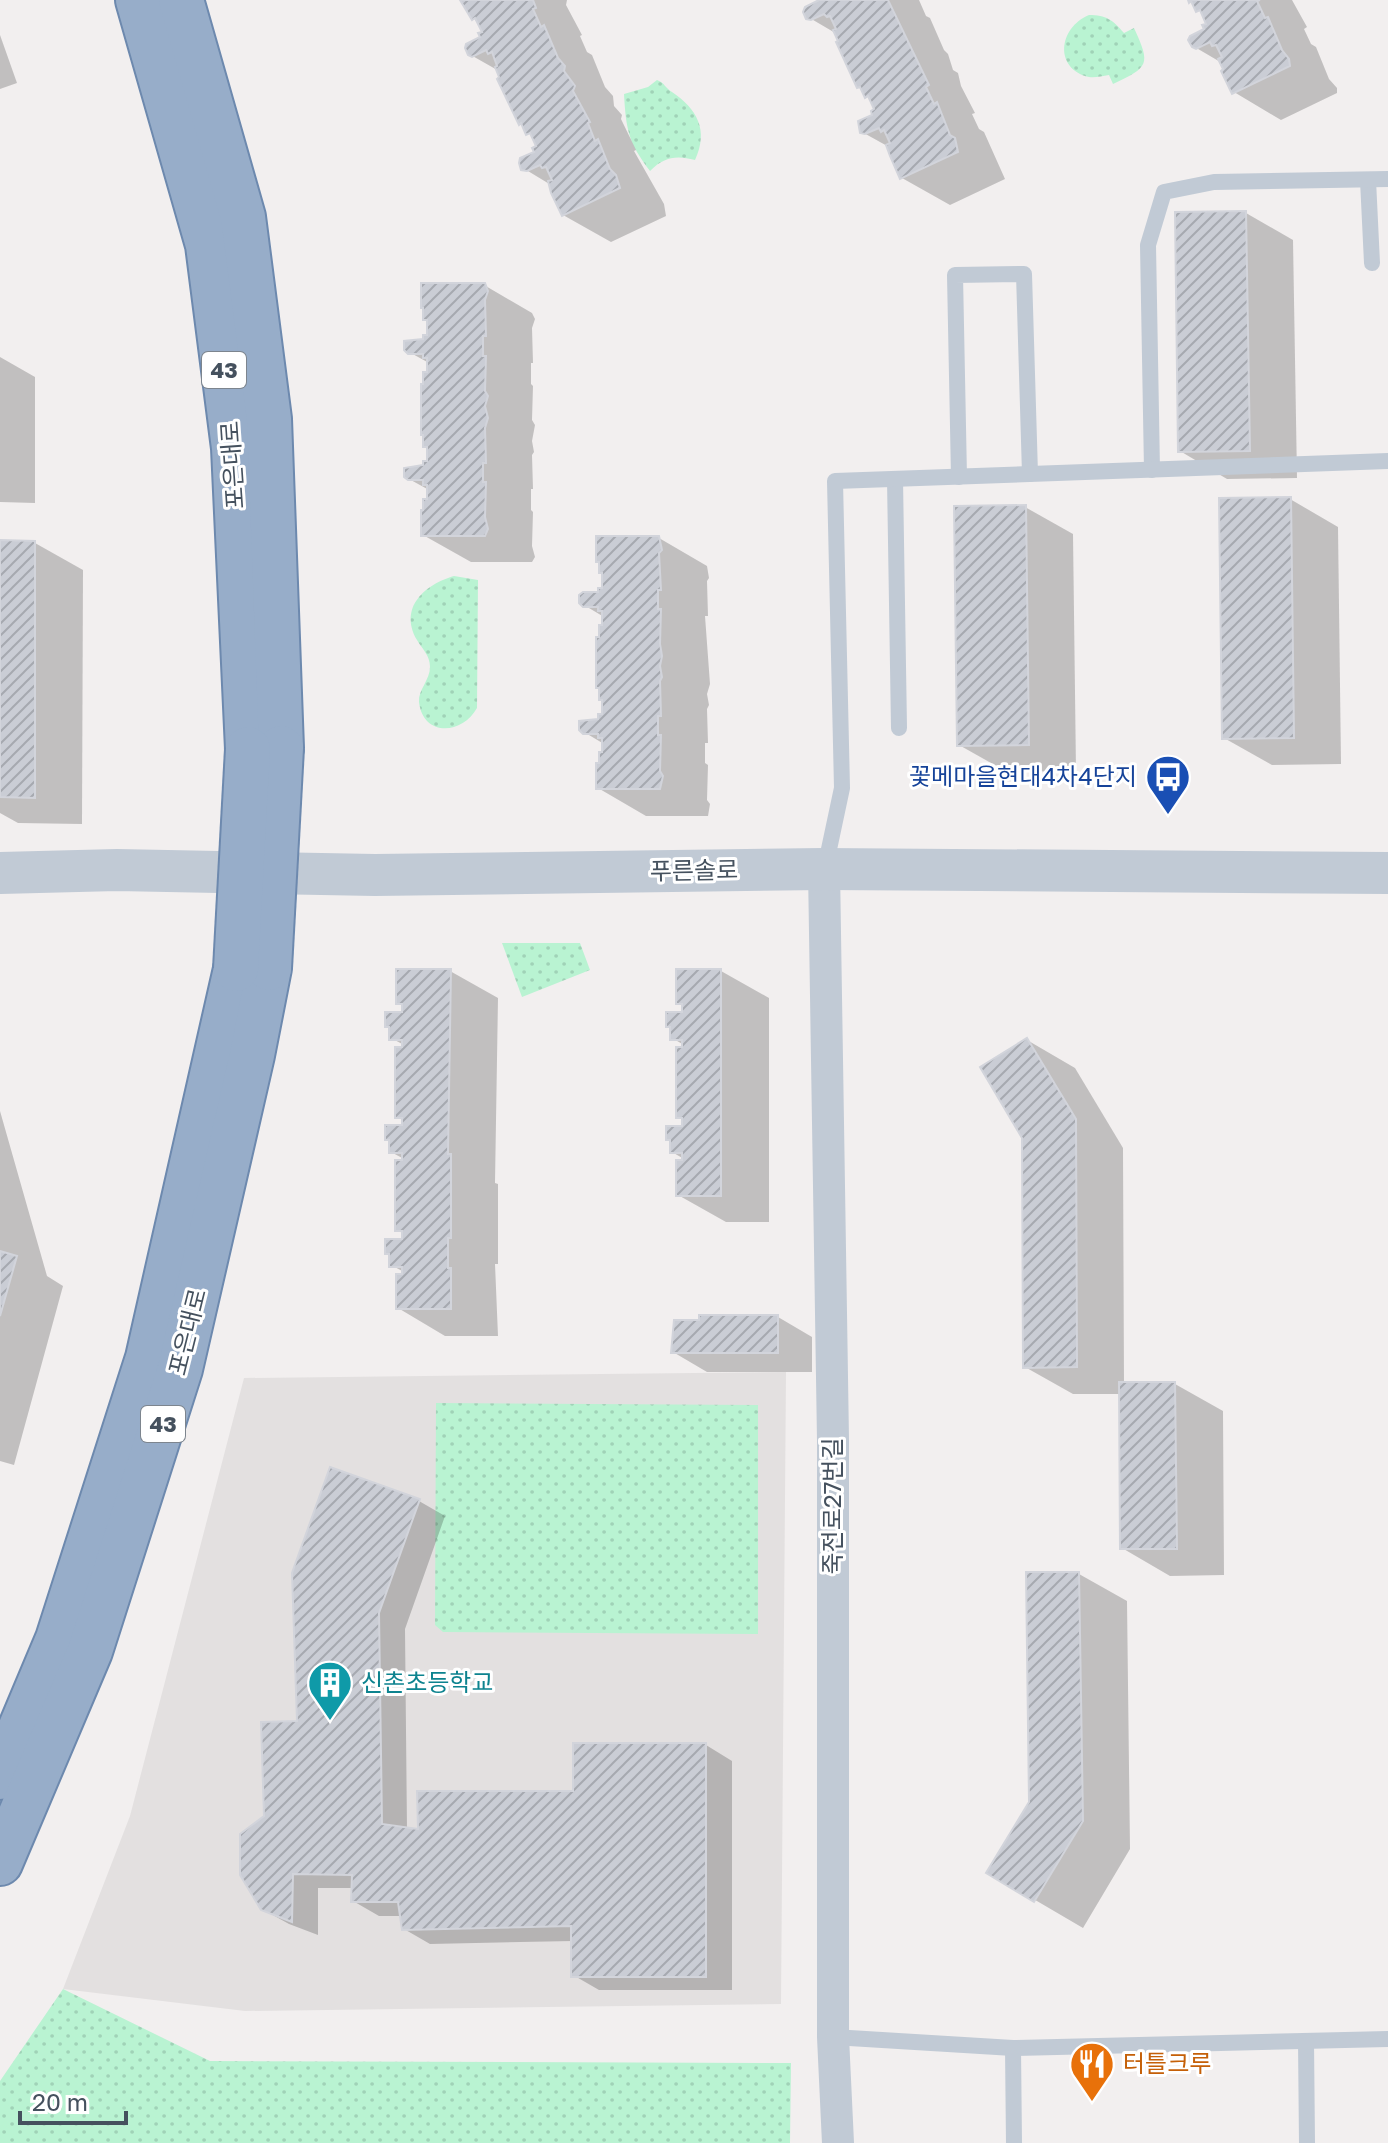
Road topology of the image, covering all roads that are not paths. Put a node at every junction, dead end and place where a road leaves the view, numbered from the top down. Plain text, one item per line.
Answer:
1 (138, 0) edge
2 (181, 0) edge
3 (1388, 179) edge
4 (1368, 180) junction
5 (1372, 263) dead end
6 (1388, 461) edge
7 (1152, 470) junction
8 (1030, 474) junction
9 (959, 477) junction
10 (895, 479) junction
11 (899, 728) dead end
12 (265, 748) junction
13 (824, 869) junction
14 (0, 873) edge
15 (1388, 873) edge
16 (252, 968) junction
17 (0, 1777) edge
18 (0, 1863) edge
19 (833, 2037) junction
20 (1388, 2039) edge
21 (1306, 2041) junction
22 (1013, 2048) junction
23 (838, 2143) edge
24 (1014, 2143) edge
25 (1307, 2143) edge

1 - 12 highway, 포은대로 / 43
2 - 12 highway, 포은대로 / 43
3 - 4 lane
4 - 5 lane
4 - 7 lane
6 - 7 lane
7 - 8 lane
8 - 9 lane
8 - 9 lane
9 - 10 lane
10 - 11 lane
10 - 13 lane
12 - 16 highway, 43, bridge
13 - 14 street, 푸른솔로
13 - 15 street, 푸른솔로
13 - 19 street, 죽전로27번길
16 - 17 highway, 포은대로 / 43
16 - 18 highway, 포은대로 / 43
19 - 22 lane
19 - 23 street, 죽전로27번길
20 - 21 lane
21 - 22 lane
21 - 25 lane
22 - 24 lane

